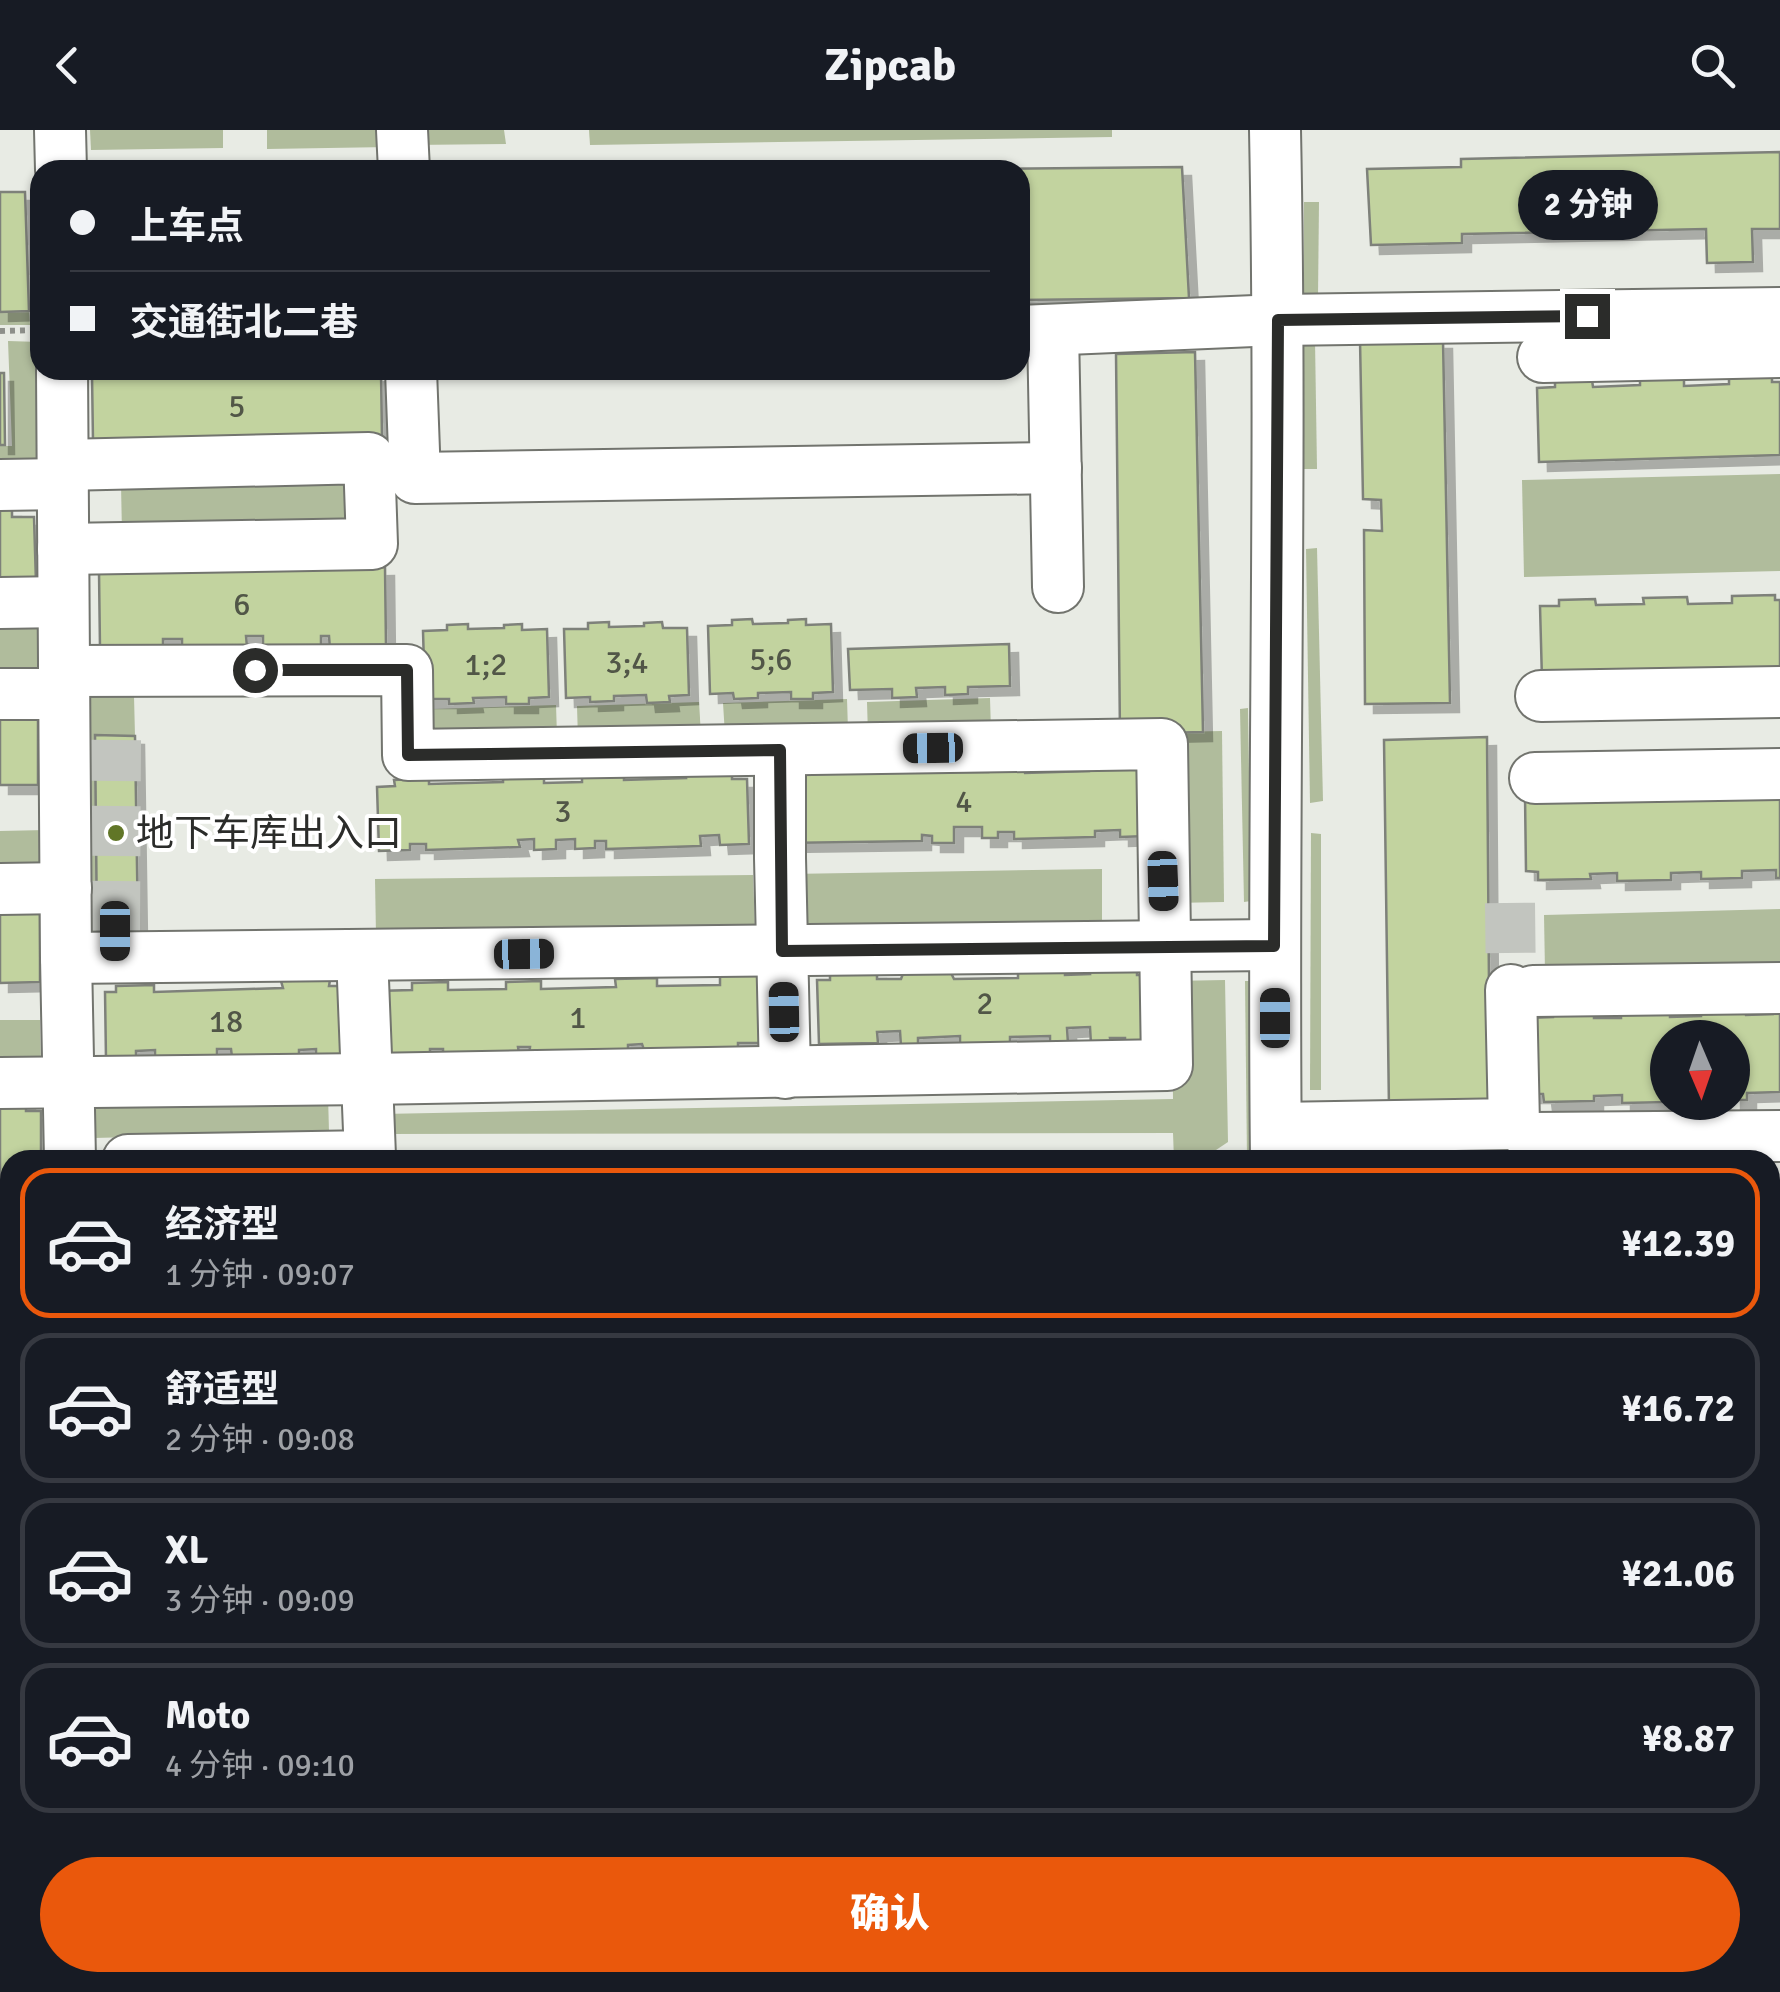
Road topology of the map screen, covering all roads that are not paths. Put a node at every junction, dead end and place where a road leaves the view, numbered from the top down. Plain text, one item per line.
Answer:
1 (60, 130) edge
2 (402, 130) edge
3 (1275, 130) edge
4 (61, 160) edge
5 (404, 160) edge
6 (1780, 313) edge
7 (1278, 320) junction
8 (1036, 330) edge
9 (1780, 352) edge
10 (1543, 356) dead end
11 (62, 380) edge
12 (411, 380) edge
13 (1056, 468) junction
14 (63, 474) junction
15 (0, 485) edge
16 (63, 549) junction
17 (1058, 587) dead end
18 (64, 602) junction
19 (0, 603) edge
20 (64, 682) junction
21 (1780, 692) edge
22 (0, 694) edge
23 (1541, 696) dead end
24 (780, 750) junction
25 (1780, 774) edge
26 (1535, 778) dead end
27 (66, 888) junction
28 (0, 889) edge
29 (1274, 946) junction
30 (1166, 947) junction
31 (99, 949) junction
32 (782, 951) junction
33 (362, 956) junction
34 (1780, 988) edge
35 (785, 1073) junction
36 (368, 1079) junction
37 (68, 1082) junction
38 (0, 1083) edge
39 (1780, 1136) edge
40 (1276, 1144) edge
41 (70, 1150) edge
42 (370, 1150) edge
43 (1534, 1150) edge

1 - 4 street
2 - 5 street
3 - 7 street
6 - 7 street
7 - 8 street
7 - 29 street
8 - 13 street
9 - 10 street
11 - 14 street
12 - 13 street
13 - 17 street
14 - 15 street
14 - 16 street
14 - 16 street
16 - 18 street
18 - 19 street
18 - 20 street
20 - 22 street
20 - 24 street
20 - 27 street
21 - 23 street
24 - 30 street
24 - 32 street
25 - 26 street
27 - 28 street
27 - 31 street
29 - 30 street
29 - 40 street
30 - 32 street
30 - 35 street
31 - 33 street
31 - 37 street
32 - 33 street
32 - 35 street
33 - 36 street
34 - 40 street
35 - 36 street
36 - 37 street
36 - 42 street
37 - 38 street
37 - 41 street
39 - 43 street

